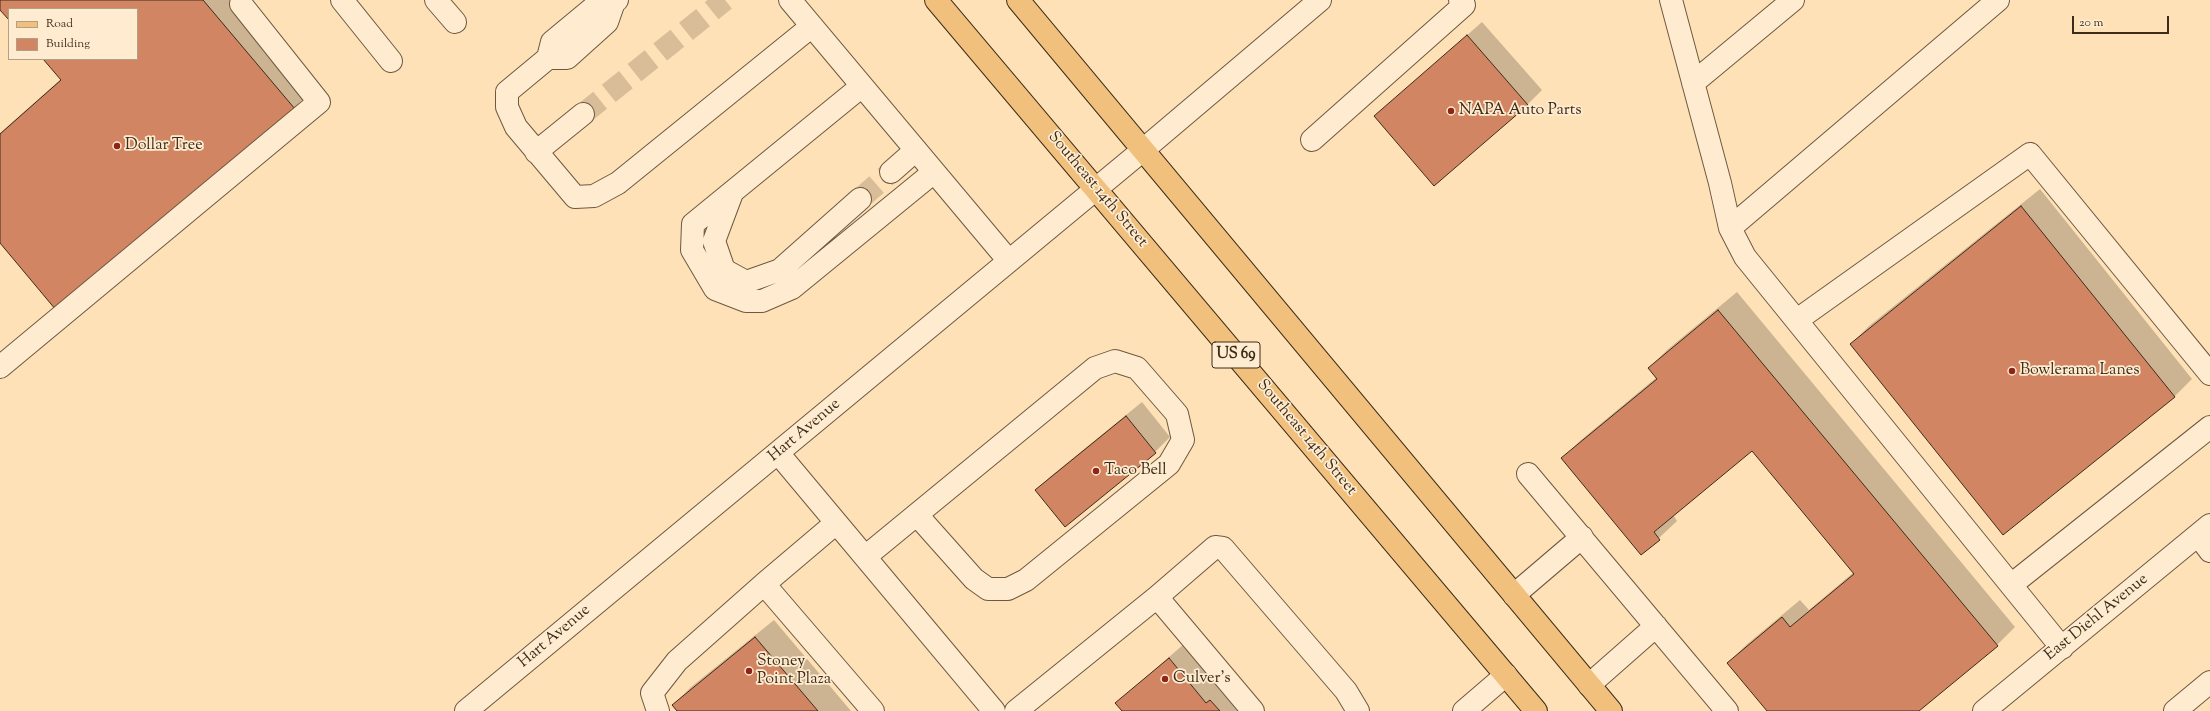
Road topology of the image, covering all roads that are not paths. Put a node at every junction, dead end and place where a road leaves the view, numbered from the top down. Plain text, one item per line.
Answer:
1 (342, 0) edge
2 (436, 0) edge
3 (790, 0) edge
4 (936, 0) edge
5 (1018, 0) edge
6 (1320, 0) edge
7 (1460, 0) edge
8 (1671, 0) edge
9 (1792, 0) edge
10 (1998, 0) edge
11 (242, 1) edge
12 (615, 1) edge
13 (455, 22) dead end
14 (812, 26) junction
15 (391, 61) dead end
16 (1693, 83) junction
17 (862, 86) junction
18 (583, 114) tunnel mouth
19 (1312, 140) dead end
20 (916, 150) junction
21 (1143, 150) junction
22 (536, 152) junction
23 (891, 172) tunnel mouth
24 (934, 172) junction
25 (1096, 189) junction
26 (732, 192) junction
27 (860, 200) tunnel mouth
28 (1730, 228) junction
29 (1009, 261) junction
30 (1797, 320) junction
31 (0, 367) edge
32 (2210, 374) edge
33 (2210, 427) edge
34 (778, 453) junction
35 (1528, 474) dead end
36 (917, 515) junction
37 (836, 523) junction
38 (2206, 537) edge
39 (1582, 538) junction
40 (865, 557) junction
41 (764, 584) junction
42 (2011, 585) junction
43 (1514, 595) junction
44 (1157, 597) junction
45 (1656, 626) junction
46 (2062, 648) junction
47 (1506, 675) junction
48 (2210, 682) edge
49 (1589, 685) junction
50 (2186, 708) edge
51 (466, 711) edge
52 (658, 711) edge
53 (873, 711) edge
54 (994, 711) edge
55 (1016, 711) edge
56 (1252, 711) edge
57 (1358, 711) edge
58 (1464, 711) edge
59 (1536, 711) edge
60 (1611, 711) edge
61 (1727, 711) edge
62 (1984, 711) edge

1 - 15 street
2 - 13 street
3 - 14 street
4 - 25 main road, Southeast 14th Street / US 69
5 - 21 main road
6 - 21 street, Hart Avenue
7 - 19 street
8 - 16 street
9 - 16 street
10 - 28 street
11 - 31 street
12 - 22 street
14 - 17 street
14 - 22 street
16 - 28 street
17 - 20 street
17 - 26 street
18 - 22 street
20 - 23 street
20 - 24 street
21 - 25 street, Hart Avenue
21 - 43 main road
24 - 26 street
24 - 29 street
25 - 29 street, Hart Avenue
25 - 47 main road, Southeast 14th Street / US 69
26 - 27 street
28 - 30 street
29 - 34 street, Hart Avenue
30 - 32 street
30 - 42 street
33 - 42 street
34 - 37 street
34 - 51 street, Hart Avenue
35 - 39 street
36 - 36 street
36 - 40 street
37 - 40 street
37 - 41 street
38 - 46 street, East Diehl Avenue
39 - 43 street
39 - 45 street
40 - 54 street
41 - 52 street
41 - 53 street
42 - 46 street
43 - 49 main road
44 - 55 street
44 - 56 street
44 - 57 street
45 - 49 street
45 - 61 street
46 - 62 street, East Diehl Avenue
47 - 58 street
47 - 59 main road, Southeast 14th Street / US 69
48 - 50 street
49 - 60 main road

